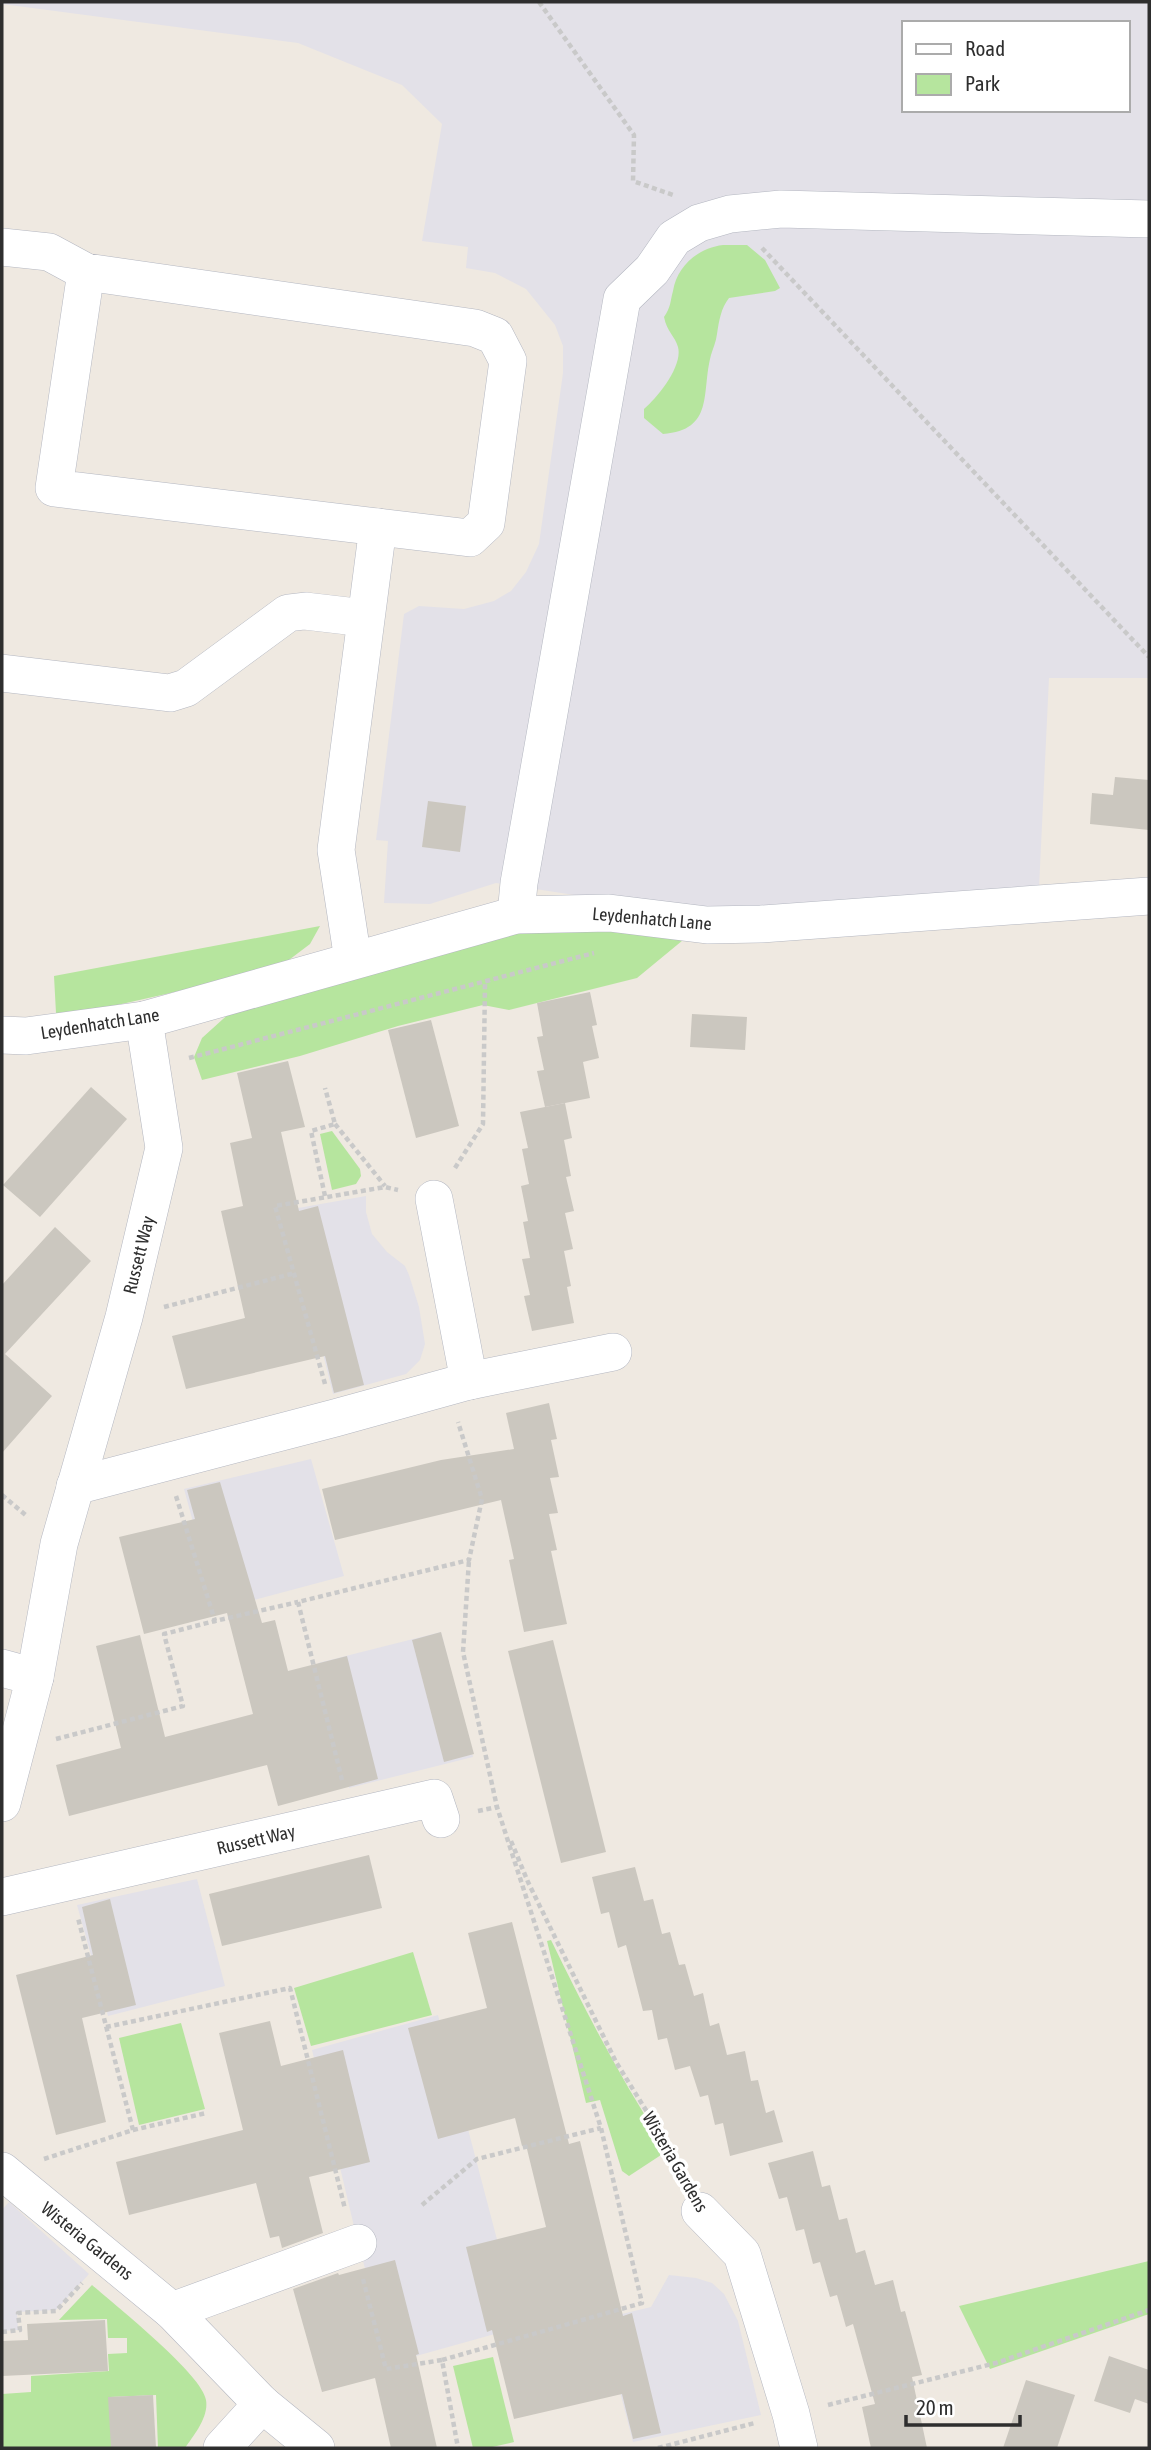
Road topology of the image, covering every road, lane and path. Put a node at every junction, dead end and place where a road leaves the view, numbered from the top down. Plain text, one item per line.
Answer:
1 (539, 2) edge
2 (730, 214) junction
3 (1149, 219) edge
4 (2, 247) edge
5 (86, 272) junction
6 (378, 527) junction
7 (365, 618) junction
8 (1149, 657) edge
9 (2, 673) edge
10 (1149, 896) edge
11 (516, 915) junction
12 (599, 952) dead end
13 (353, 960) junction
14 (485, 983) junction
15 (144, 1020) junction
16 (2, 1035) edge
17 (150, 1064) junction
18 (325, 1088) dead end
19 (335, 1124) junction
20 (386, 1187) junction
21 (325, 1196) junction
22 (434, 1199) junction
23 (295, 1273) junction
24 (124, 1317) junction
25 (613, 1352) dead end
26 (458, 1384) junction
27 (335, 1419) junction
28 (166, 1463) junction
29 (75, 1486) junction
30 (469, 1560) junction
31 (298, 1602) junction
32 (215, 1621) junction
33 (18, 1672) edge
34 (16, 1749) junction
35 (2, 1803) edge
36 (497, 1807) junction
37 (351, 1818) junction
38 (441, 1819) joint
39 (69, 1883) junction
40 (2, 1897) edge
41 (106, 2027) junction
42 (206, 2113) dead end
43 (601, 2129) junction
44 (133, 2130) junction
45 (2, 2172) edge
46 (422, 2205) dead end
47 (701, 2211) joint
48 (356, 2243) junction
49 (106, 2257) junction
50 (1149, 2310) edge
51 (172, 2311) junction
52 (2, 2332) edge
53 (442, 2360) junction
54 (963, 2371) dead end
55 (262, 2404) junction
56 (222, 2448) edge
57 (316, 2448) edge
58 (458, 2448) edge
59 (799, 2448) edge

1 - 2 path
2 - 3 street
2 - 8 path
2 - 11 street
4 - 5 street
5 - 6 street
5 - 6 street
6 - 7 street
7 - 9 street
7 - 13 street
10 - 11 street, Leydenhatch Lane
11 - 13 street, Leydenhatch Lane
12 - 14 path
13 - 15 street, Leydenhatch Lane
14 - 17 path
14 - 22 path
15 - 16 street, Leydenhatch Lane
15 - 17 street, Russett Way
17 - 24 street, Russett Way
18 - 19 path
19 - 20 path
19 - 21 path
20 - 21 path
20 - 22 path
21 - 23 path
22 - 26 street
23 - 24 path
23 - 27 path
24 - 29 street, Russett Way
25 - 26 street
26 - 27 street
26 - 30 path
27 - 28 street
28 - 29 street
28 - 32 path
29 - 33 street, Russett Way
30 - 31 path
30 - 36 path
31 - 32 path
31 - 37 path
32 - 34 path
33 - 34 street, Russett Way
34 - 35 street, Russett Way
36 - 38 path
36 - 43 path
36 - 47 path, Wisteria Gardens
37 - 38 street, Russett Way
37 - 39 street, Russett Way
39 - 40 street, Russett Way
39 - 41 path
41 - 44 path
41 - 48 path
42 - 44 path
43 - 46 path
43 - 53 path
44 - 45 path
45 - 49 street, Wisteria Gardens
47 - 59 street, Wisteria Gardens
48 - 51 street
48 - 53 path
49 - 51 street, Wisteria Gardens
49 - 52 path
50 - 54 path
51 - 55 street, Wisteria Gardens
53 - 58 path
55 - 56 street
55 - 57 street, Wisteria Gardens

